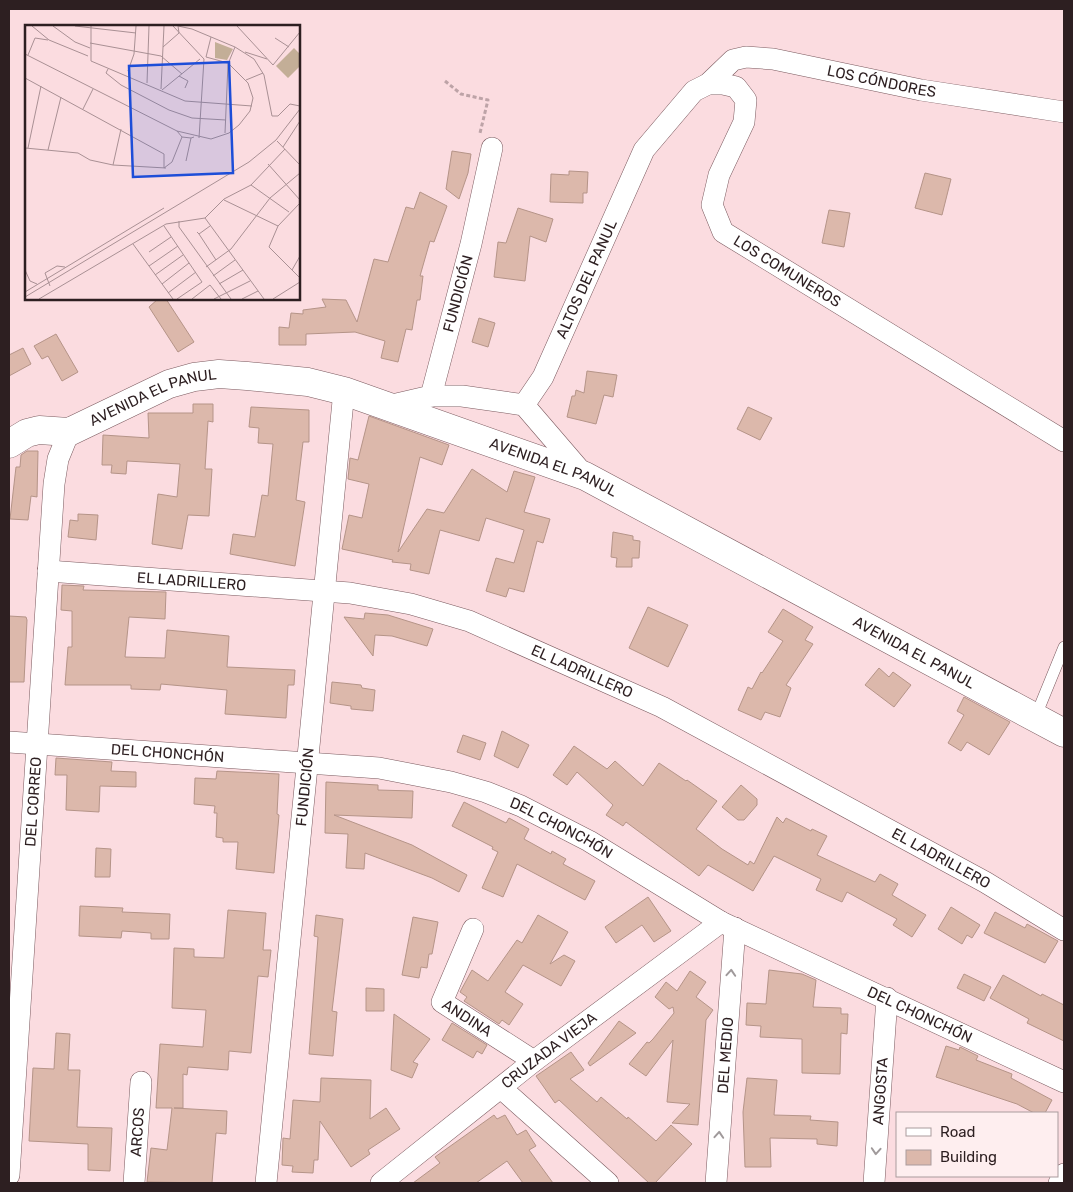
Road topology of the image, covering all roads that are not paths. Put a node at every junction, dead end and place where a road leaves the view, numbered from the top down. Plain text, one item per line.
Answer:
1 (708, 84) junction
2 (1064, 112) edge
3 (492, 148) road end
4 (344, 390) junction
5 (431, 396) junction
6 (524, 405) junction
7 (388, 406) junction
8 (69, 432) junction
9 (1064, 441) edge
10 (9, 444) edge
11 (585, 476) junction
12 (48, 571) junction
13 (324, 591) junction
14 (1064, 647) edge
15 (1035, 718) junction
16 (1064, 733) edge
17 (9, 742) edge
18 (35, 745) junction
19 (308, 763) junction
20 (728, 925) junction
21 (473, 929) dead end
22 (1064, 930) edge
23 (887, 998) junction
24 (534, 1061) junction
25 (141, 1082) dead end
26 (1064, 1082) edge
27 (501, 1088) junction
28 (1064, 1174) edge
29 (9, 1175) edge
30 (134, 1183) edge
31 (266, 1183) edge
32 (381, 1183) edge
33 (608, 1183) edge
34 (716, 1183) edge
35 (874, 1183) edge
36 (1059, 1183) edge

1 - 2 street, LOS CÓNDORES
1 - 6 street, ALTOS DEL PANUL
1 - 9 street, LOS COMUNEROS
3 - 5 street, FUNDICIÓN
4 - 7 street, AVENIDA EL PANUL
4 - 8 street, AVENIDA EL PANUL
4 - 13 street, FUNDICIÓN
5 - 6 street
5 - 7 street
6 - 11 street
7 - 11 street, AVENIDA EL PANUL
8 - 10 street, AVENIDA EL PANUL
8 - 12 street, DEL CORREO
11 - 15 street, AVENIDA EL PANUL
12 - 13 street, EL LADRILLERO
12 - 18 street, DEL CORREO
13 - 19 street, FUNDICIÓN
13 - 22 street, EL LADRILLERO
14 - 15 lane
15 - 16 street, AVENIDA EL PANUL
17 - 18 street, DEL CHONCHÓN
18 - 19 street, DEL CHONCHÓN
18 - 29 street, DEL CORREO
19 - 20 street, DEL CHONCHÓN
19 - 31 street, FUNDICIÓN
20 - 23 street, DEL CHONCHÓN
20 - 24 street, CRUZADA VIEJA
34 -> 20 street, DEL MEDIO
21 - 24 street, ANDINA
23 - 26 street, DEL CHONCHÓN
23 -> 35 street, ANGOSTA
24 - 27 street, CRUZADA VIEJA
25 - 30 street, ARCOS
27 - 32 street, CRUZADA VIEJA
27 - 33 street
28 - 36 street

